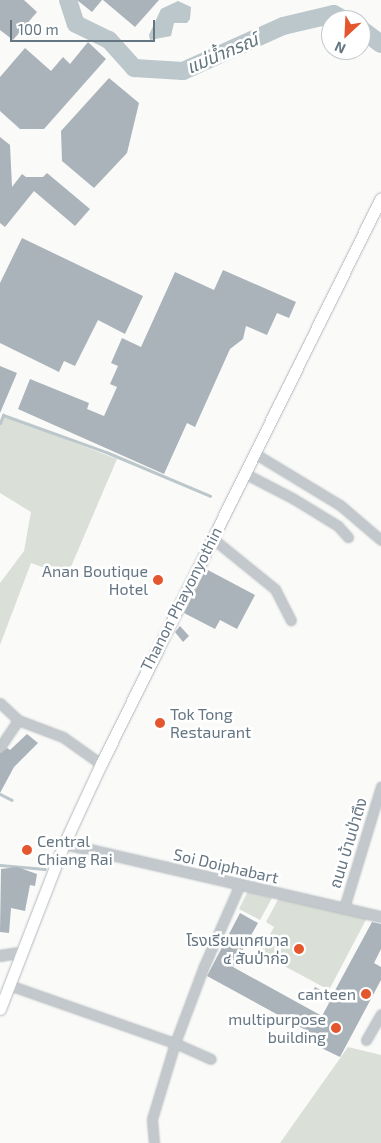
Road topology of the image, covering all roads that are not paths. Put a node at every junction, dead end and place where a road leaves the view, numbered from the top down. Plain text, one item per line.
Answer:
1 (381, 198) edge
2 (254, 452) junction
3 (244, 473) junction
4 (348, 537) dead end
5 (212, 538) junction
6 (381, 540) edge
7 (291, 620) dead end
8 (0, 703) edge
9 (18, 720) junction
10 (0, 747) edge
11 (101, 764) junction
12 (381, 786) edge
13 (64, 844) junction
14 (240, 884) junction
15 (344, 908) junction
16 (381, 917) edge
17 (20, 953) junction
18 (0, 956) edge
19 (9, 985) junction
20 (0, 1009) edge
21 (381, 1014) edge
22 (366, 1040) dead end
23 (175, 1043) junction
24 (211, 1059) dead end
25 (154, 1143) edge

1 - 2 main road, Thanon Phayonyothin
2 - 3 main road, Thanon Phayonyothin
2 - 6 street
3 - 4 street
3 - 5 main road, Thanon Phayonyothin
5 - 7 street
5 - 11 main road, Thanon Phayonyothin
8 - 9 street
9 - 10 street
9 - 11 street
11 - 13 main road, Thanon Phayonyothin
12 - 15 street, ถนน บ้านป่าตึง
13 - 14 street, Soi Doiphabart
13 - 17 main road, Thanon Phayonyothin
14 - 15 street, Soi Doiphabart
14 - 23 street
15 - 16 street, Soi Doiphabart
17 - 18 street
17 - 19 main road, Thanon Phayonyothin
19 - 20 main road, Thanon Phayonyothin
19 - 23 street
21 - 22 street
23 - 24 street
23 - 25 street

